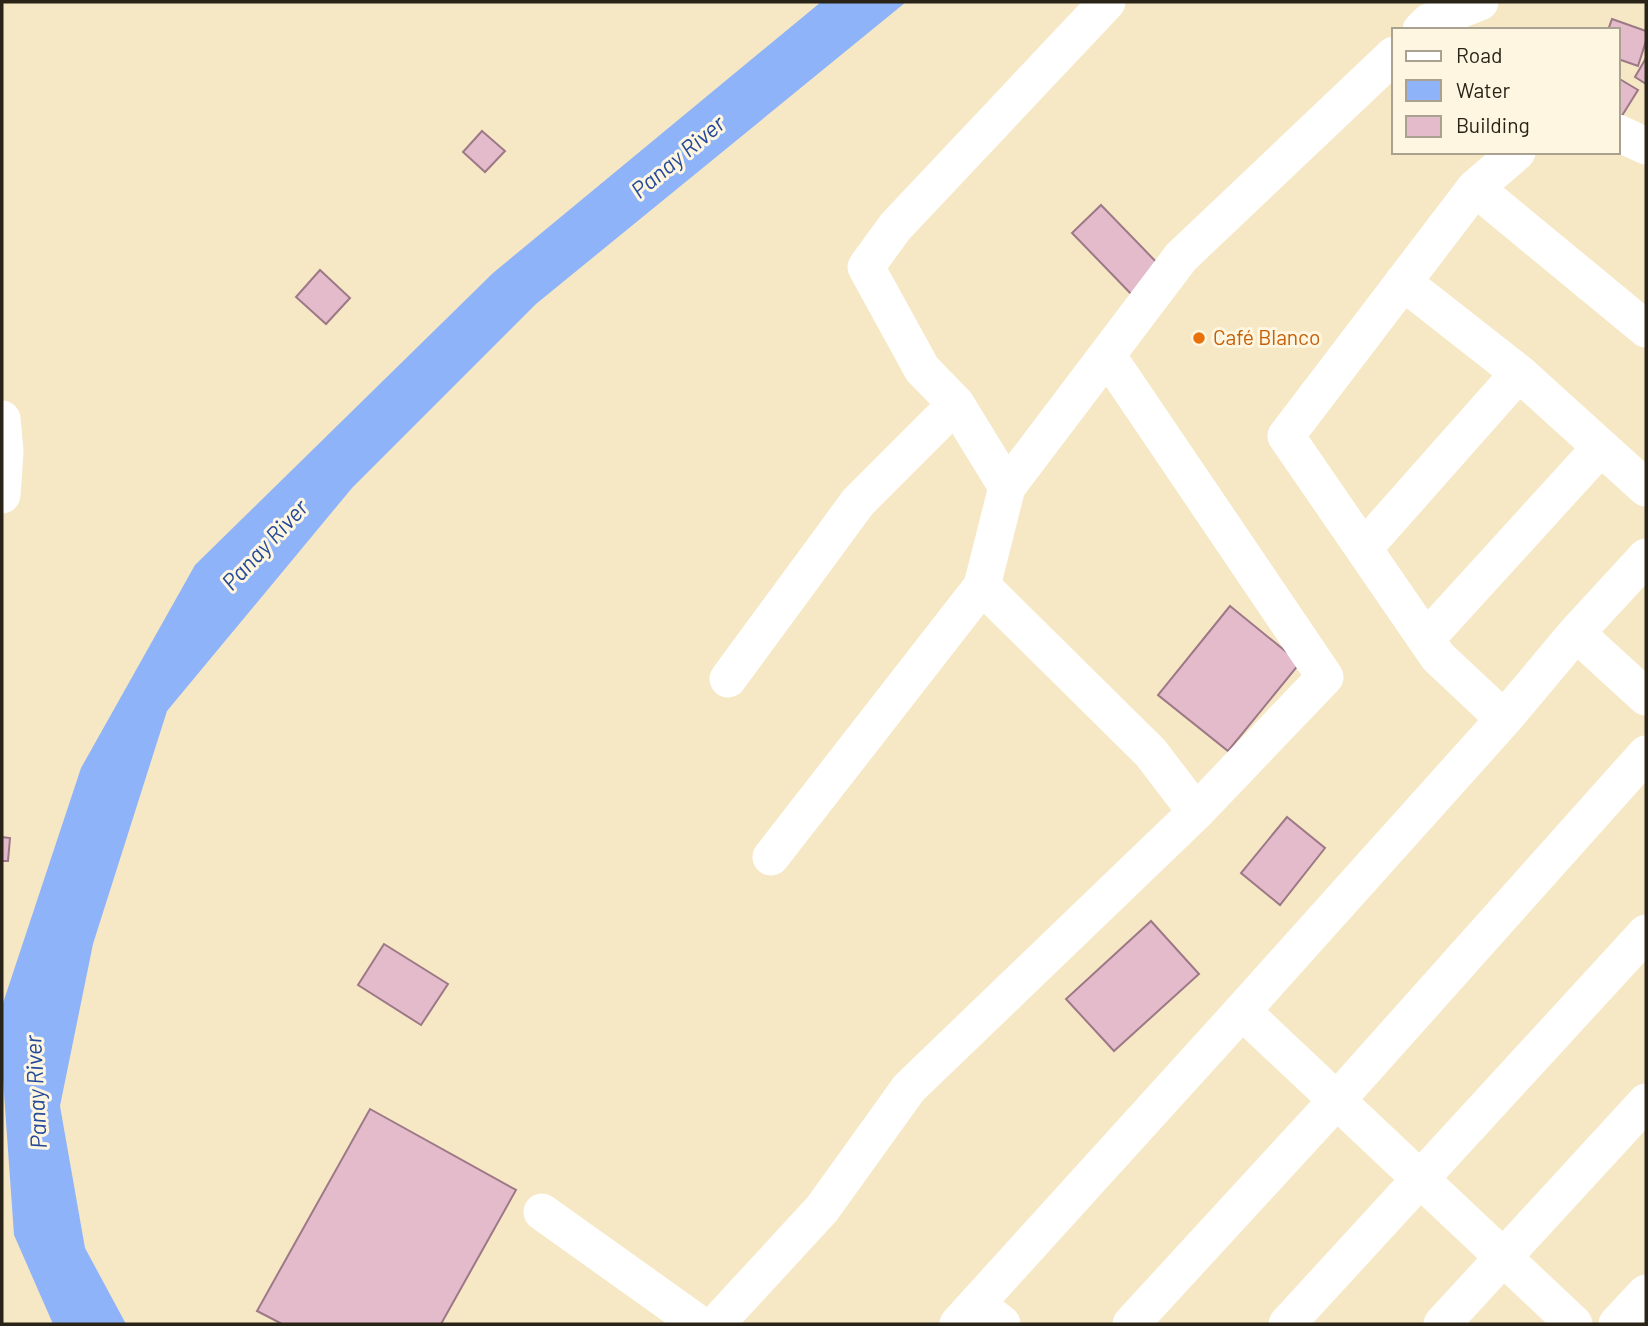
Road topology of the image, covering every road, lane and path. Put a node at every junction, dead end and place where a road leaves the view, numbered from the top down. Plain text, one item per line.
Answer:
1 (1107, 2) edge
2 (1480, 2) edge
3 (1425, 18) edge
4 (1392, 57) edge
5 (1620, 134) edge
6 (1646, 146) edge
7 (1515, 154) edge
8 (1475, 188) junction
9 (1403, 282) junction
10 (1646, 328) edge
11 (1107, 355) junction
12 (1520, 373) junction
13 (956, 404) junction
14 (2, 419) edge
15 (1601, 447) junction
16 (1007, 486) junction
17 (1646, 488) edge
18 (2, 495) edge
19 (1363, 548) junction
20 (1646, 557) edge
21 (982, 586) junction
22 (1576, 633) junction
23 (1426, 639) junction
24 (728, 679) dead end
25 (1646, 697) edge
26 (1504, 719) junction
27 (1646, 754) edge
28 (1196, 812) junction
29 (771, 856) dead end
30 (1646, 933) edge
31 (1242, 1011) junction
32 (1336, 1101) junction
33 (1646, 1102) edge
34 (1423, 1179) junction
35 (542, 1212) dead end
36 (1503, 1259) junction
37 (1646, 1293) edge
38 (979, 1317) edge
39 (699, 1324) edge
40 (716, 1324) edge
41 (1131, 1324) edge
42 (1287, 1324) edge
43 (1442, 1324) edge
44 (1574, 1324) edge
45 (1617, 1324) edge

1 - 13 street
2 - 3 street
4 - 11 street
5 - 6 street
7 - 8 street
8 - 9 street
8 - 10 street
9 - 12 street
9 - 19 street
11 - 16 street
11 - 28 street
12 - 15 street
12 - 19 street
13 - 16 street
13 - 24 street
14 - 18 street
15 - 17 street
15 - 23 street
16 - 21 street
19 - 23 street
20 - 22 street
21 - 28 street
21 - 29 street
22 - 25 street
22 - 26 street
23 - 26 street
26 - 31 street
27 - 32 street
28 - 40 street
30 - 34 street
31 - 32 street
31 - 38 street
32 - 34 street
32 - 41 street
33 - 36 street
34 - 36 street
34 - 42 street
35 - 39 street
36 - 43 street
36 - 44 street
37 - 45 street

